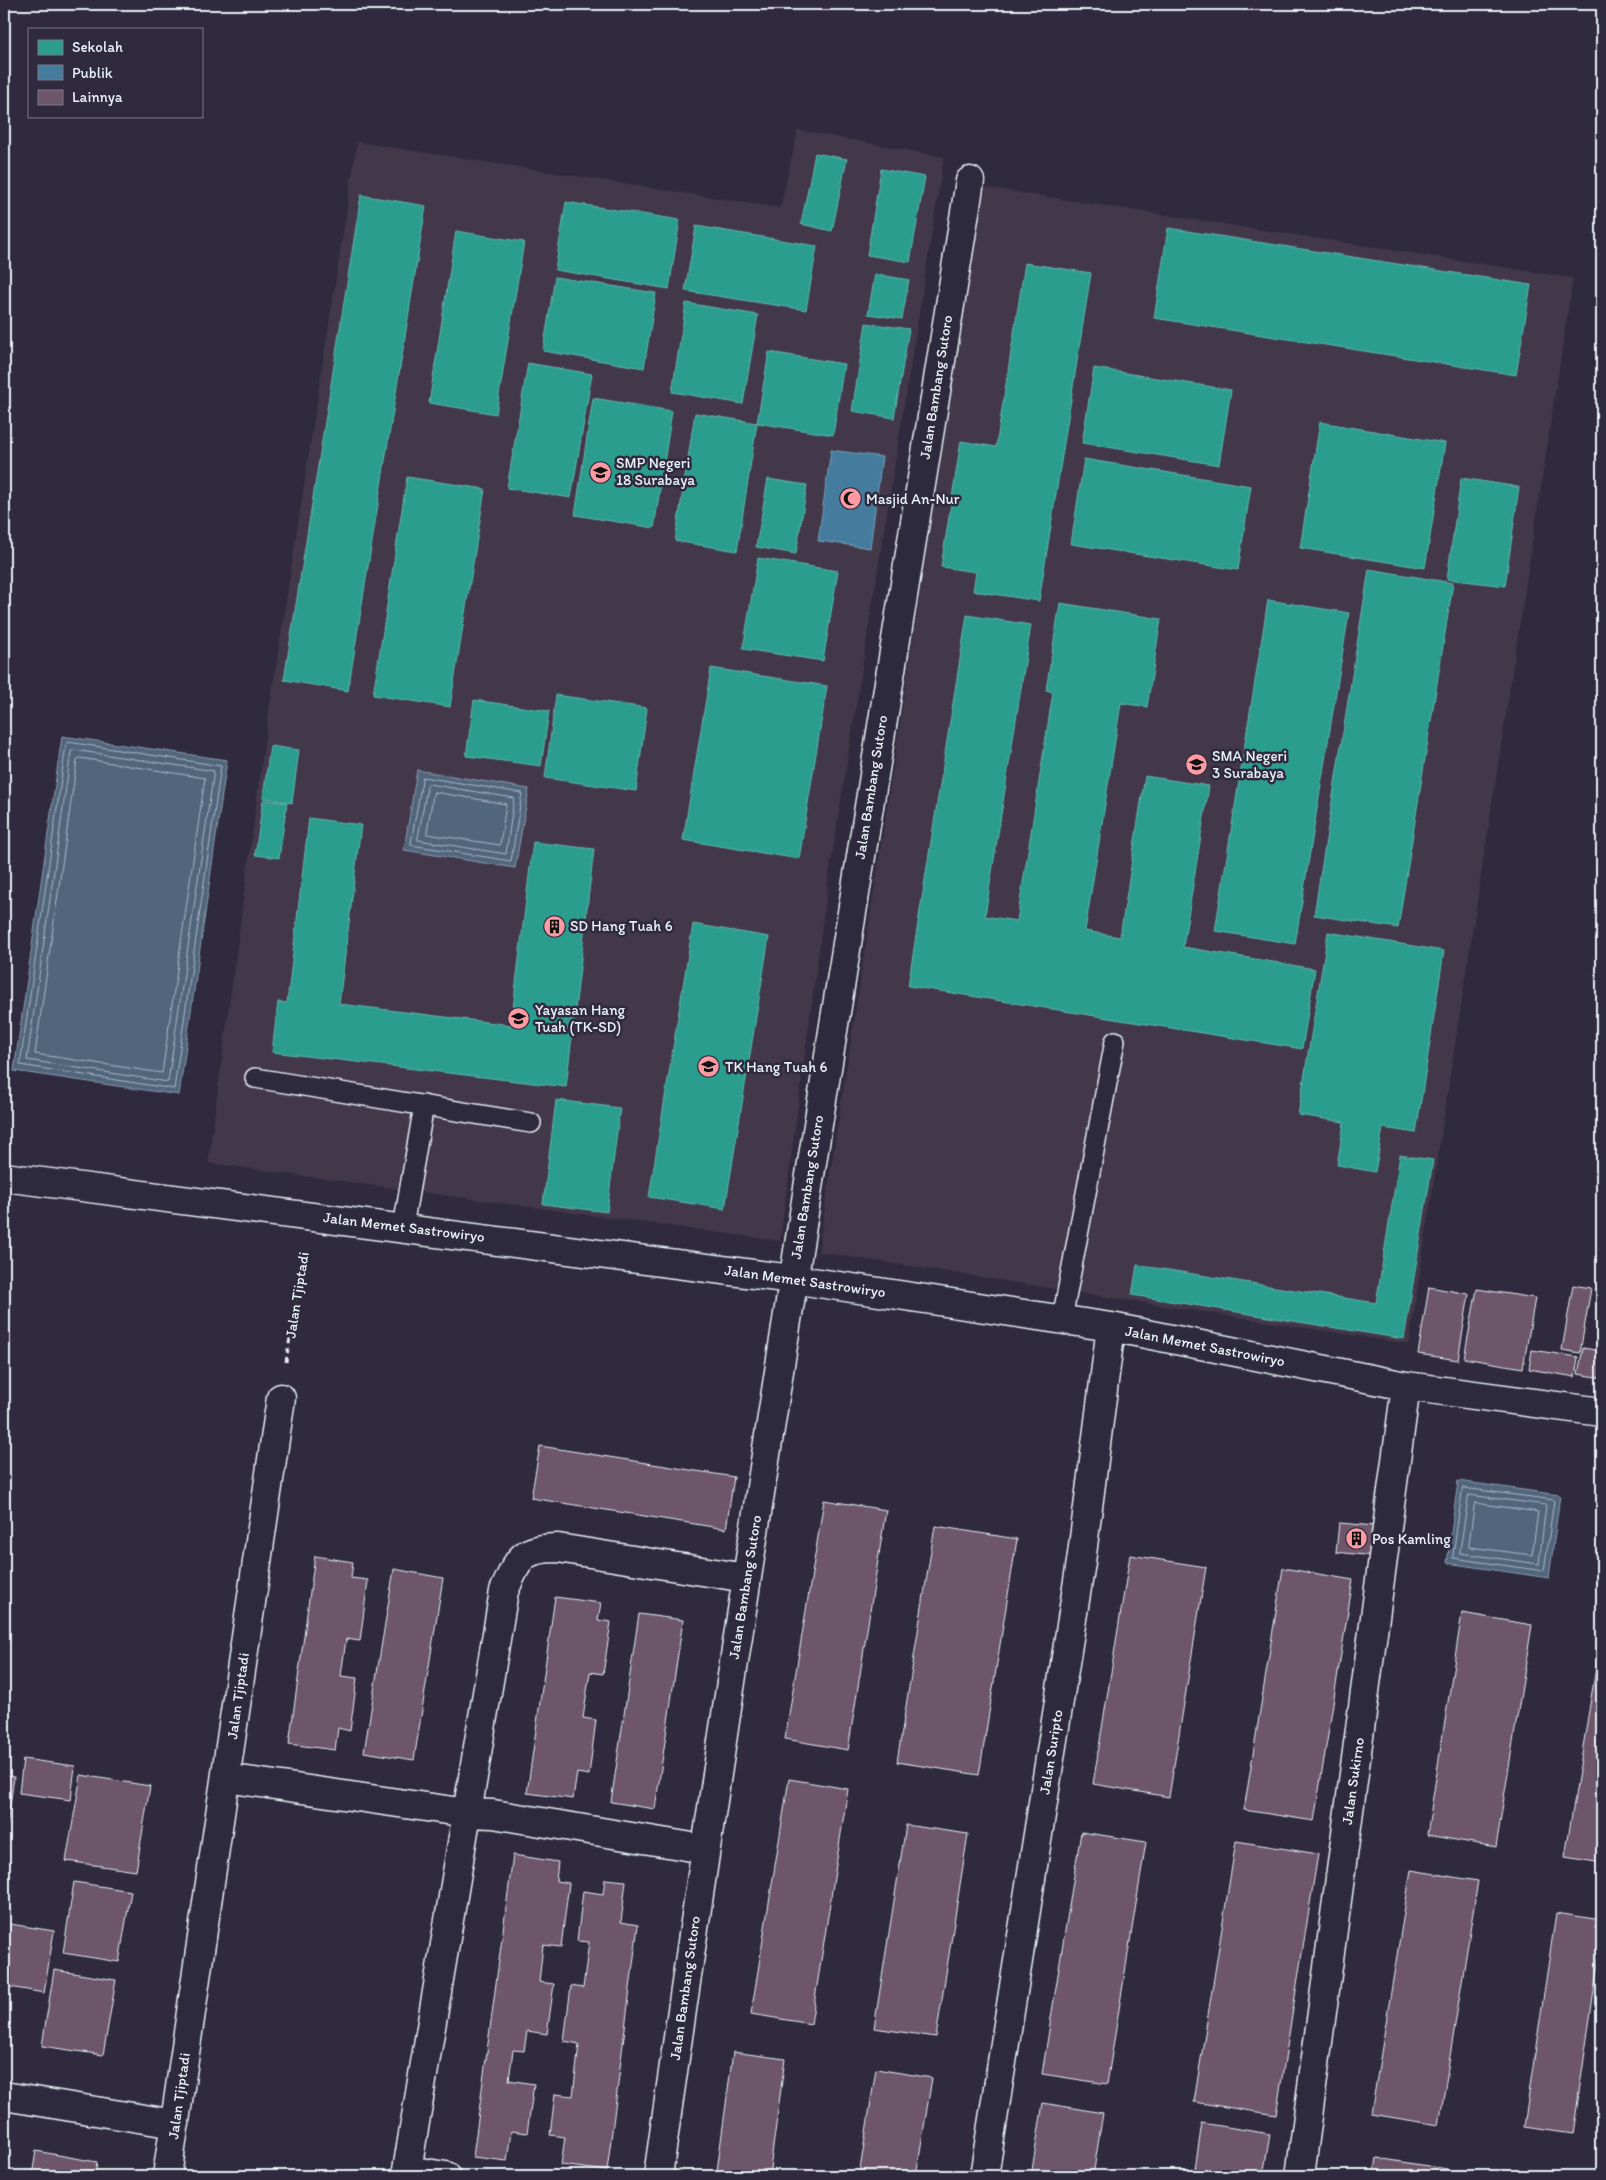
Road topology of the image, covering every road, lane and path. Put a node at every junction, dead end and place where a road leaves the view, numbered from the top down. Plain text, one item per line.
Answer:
1 (968, 190) dead end
2 (1115, 1041) dead end
3 (255, 1078) dead end
4 (424, 1105) junction
5 (531, 1123) dead end
6 (4, 1177) edge
7 (310, 1215) junction
8 (403, 1227) junction
9 (792, 1278) junction
10 (1062, 1319) junction
11 (1111, 1328) junction
12 (1406, 1386) junction
13 (281, 1398) joint
14 (1602, 1412) edge
15 (746, 1578) junction
16 (226, 1778) junction
17 (467, 1814) junction
18 (704, 1849) junction
19 (4, 2096) edge
20 (175, 2124) junction
21 (407, 2173) edge
22 (167, 2176) edge
23 (446, 2176) edge
24 (658, 2176) edge
25 (984, 2176) edge
26 (1300, 2176) edge

1 - 9 street, Jalan Bambang Sutoro
2 - 10 lane
3 - 4 lane
4 - 5 lane
4 - 8 lane
6 - 7 street, Jalan Memet Sastrowiryo
7 - 8 street, Jalan Memet Sastrowiryo
7 - 13 path, Jalan Tjiptadi
8 - 9 street, Jalan Memet Sastrowiryo
9 - 10 street, Jalan Memet Sastrowiryo
9 - 15 street, Jalan Bambang Sutoro
10 - 11 street, Jalan Memet Sastrowiryo
11 - 12 street, Jalan Memet Sastrowiryo
11 - 25 street, Jalan Suripto
12 - 14 street, Jalan Memet Sastrowiryo
12 - 26 street, Jalan Sukirno
13 - 16 street, Jalan Tjiptadi
15 - 17 street
15 - 18 street, Jalan Bambang Sutoro
16 - 17 street
16 - 20 street, Jalan Tjiptadi
17 - 18 street
17 - 21 street
18 - 24 street, Jalan Bambang Sutoro
19 - 20 street
20 - 22 street, Jalan Tjiptadi
21 - 23 street

